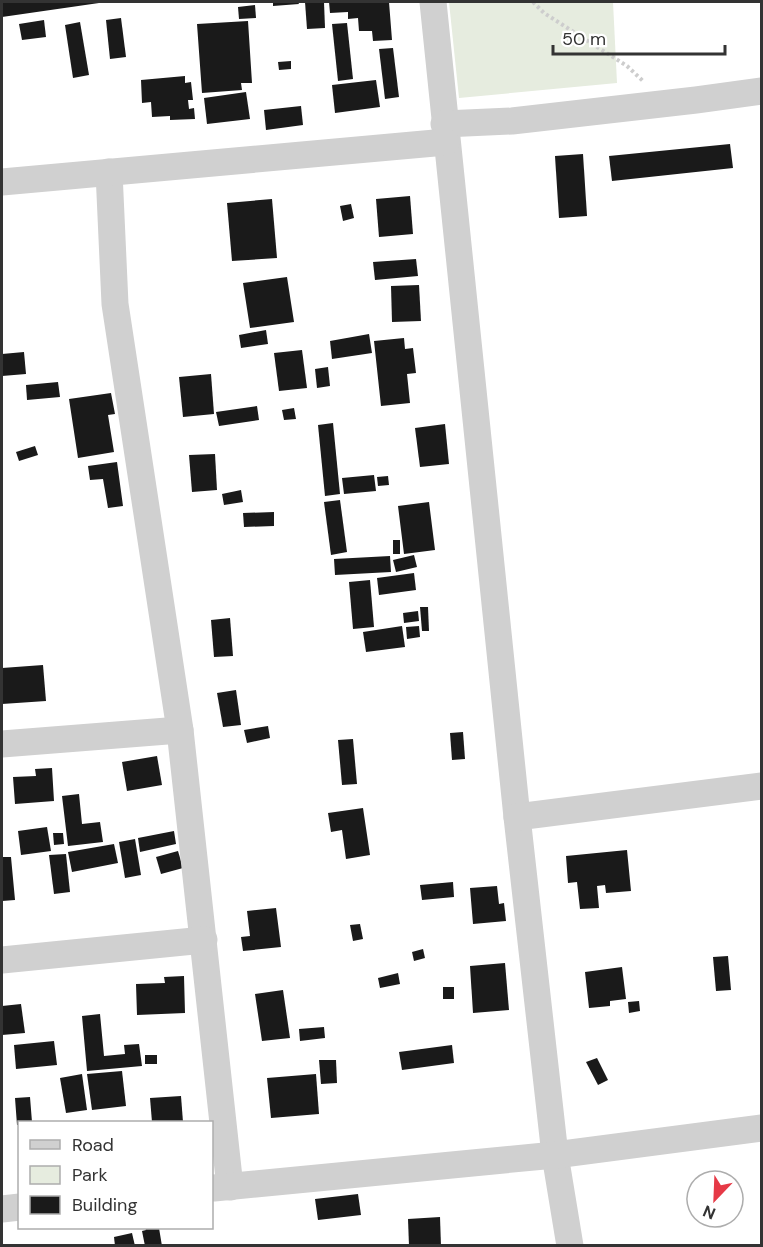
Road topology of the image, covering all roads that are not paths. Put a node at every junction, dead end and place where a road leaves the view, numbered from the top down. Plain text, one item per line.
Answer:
1 (433, 2) edge
2 (762, 91) edge
3 (445, 133) junction
4 (109, 172) junction
5 (2, 182) edge
6 (180, 730) junction
7 (2, 744) edge
8 (762, 786) edge
9 (517, 817) junction
10 (204, 940) junction
11 (2, 960) edge
12 (762, 1128) edge
13 (555, 1155) junction
14 (221, 1188) edge
15 (18, 1207) edge
16 (2, 1209) edge
17 (570, 1245) edge

1 - 3 street
2 - 3 street
3 - 4 street
3 - 9 street
4 - 5 street
4 - 6 street
6 - 7 street
6 - 10 street
8 - 9 street
9 - 13 street
10 - 11 street
10 - 14 street
12 - 13 street
13 - 14 street
13 - 17 street
15 - 16 street

